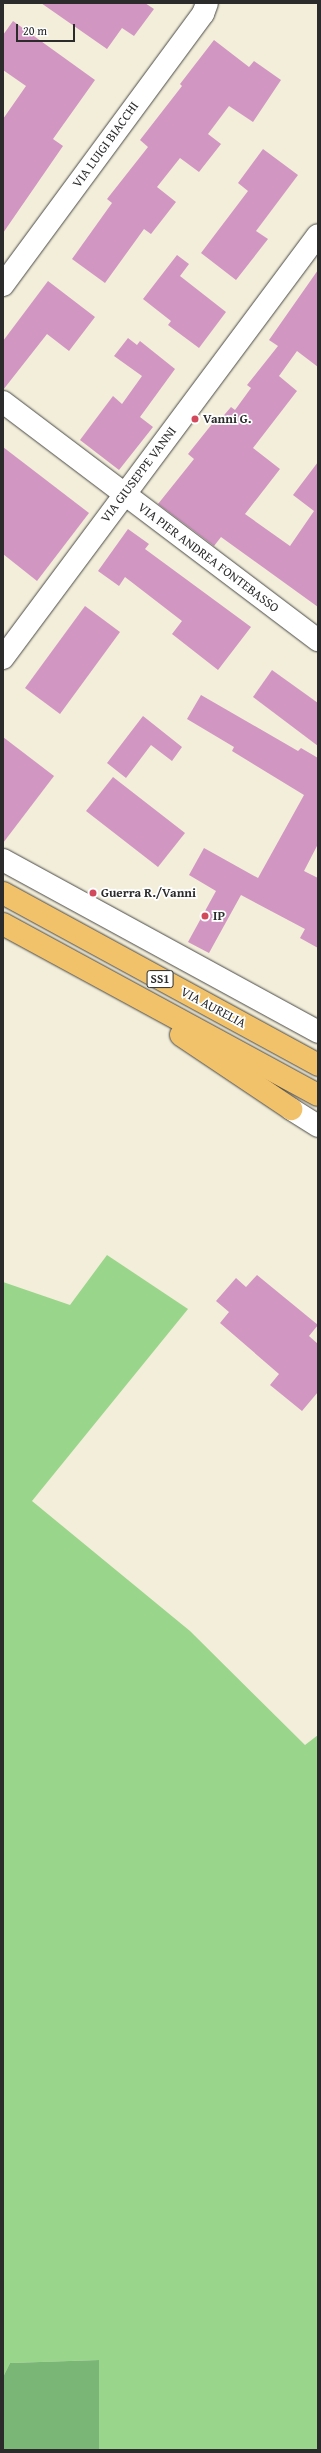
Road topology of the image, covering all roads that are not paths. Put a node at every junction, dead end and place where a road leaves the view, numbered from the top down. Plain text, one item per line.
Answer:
1 (207, 3) edge
2 (318, 235) edge
3 (3, 285) edge
4 (3, 402) edge
5 (124, 495) junction
6 (318, 640) edge
7 (3, 658) edge
8 (3, 860) edge
9 (3, 893) edge
10 (3, 924) edge
11 (125, 991) junction
12 (318, 1032) edge
13 (318, 1065) edge
14 (318, 1095) edge
15 (291, 1109) joint
16 (318, 1126) edge

1 - 3 street, VIA LUIGI BIACCHI
2 - 5 street, VIA GIUSEPPE VANNI
4 - 5 street, VIA PIER ANDREA FONTEBASSO
5 - 6 street, VIA PIER ANDREA FONTEBASSO
5 - 7 street, VIA GIUSEPPE VANNI
8 - 12 street
9 - 13 highway, VIA AURELIA / SS1
10 - 11 highway, VIA AURELIA / SS1
11 - 14 highway, VIA AURELIA / SS1
11 - 15 highway
15 - 16 street

